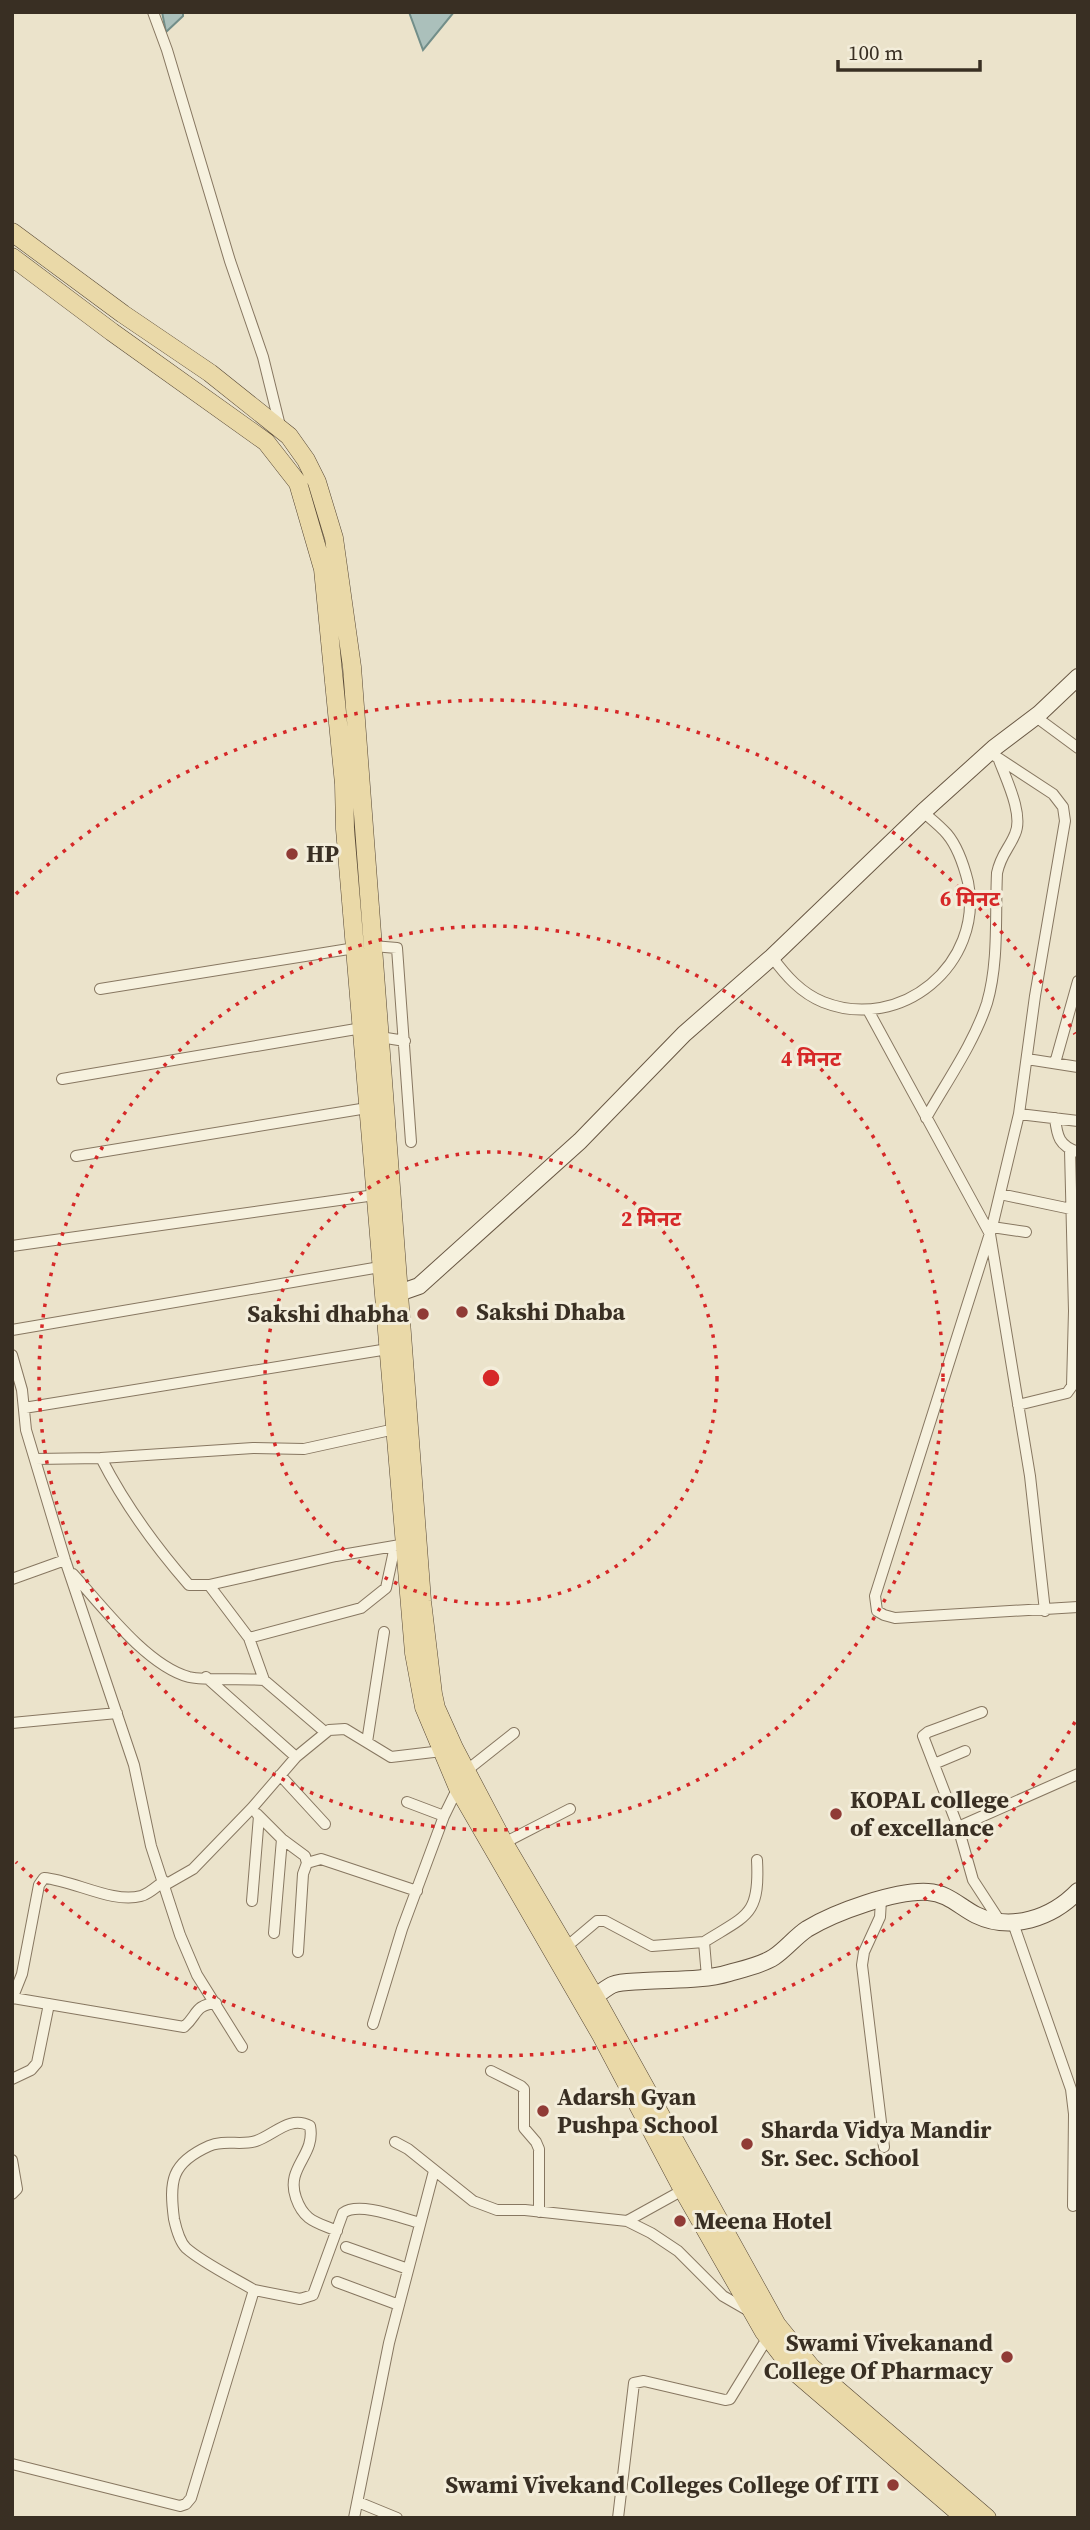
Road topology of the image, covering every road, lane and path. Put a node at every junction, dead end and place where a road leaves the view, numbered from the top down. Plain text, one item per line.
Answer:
1 (153, 12) edge
2 (12, 232) edge
3 (12, 257) edge
4 (280, 429) junction
5 (1078, 677) edge
6 (1030, 721) junction
7 (1078, 748) edge
8 (994, 753) junction
9 (923, 812) junction
10 (1065, 821) junction
11 (1078, 825) edge
12 (364, 947) junction
13 (772, 957) junction
14 (1078, 981) edge
15 (100, 989) dead end
16 (868, 1010) junction
17 (1073, 1019) edge
18 (362, 1028) junction
19 (380, 1037) junction
20 (405, 1041) junction
21 (373, 1057) junction
22 (1027, 1059) junction
23 (1055, 1063) junction
24 (1078, 1067) edge
25 (62, 1079) dead end
26 (368, 1108) junction
27 (386, 1114) junction
28 (1018, 1114) junction
29 (926, 1118) junction
30 (1055, 1118) junction
31 (410, 1121) junction
32 (1078, 1121) edge
33 (411, 1142) dead end
34 (1074, 1151) edge
35 (76, 1156) dead end
36 (1000, 1194) junction
37 (375, 1195) junction
38 (1072, 1209) junction
39 (991, 1231) junction
40 (1026, 1232) dead end
41 (12, 1246) edge
42 (380, 1268) junction
43 (391, 1294) junction
44 (1076, 1328) edge
45 (12, 1330) edge
46 (388, 1349) junction
47 (12, 1355) edge
48 (17, 1387) edge
49 (1018, 1405) junction
50 (24, 1408) junction
51 (395, 1429) junction
52 (26, 1430) junction
53 (12, 1433) edge
54 (101, 1458) junction
55 (35, 1459) junction
56 (400, 1545) junction
57 (67, 1565) junction
58 (14, 1577) edge
59 (209, 1586) junction
60 (1078, 1607) edge
61 (1045, 1611) junction
62 (384, 1632) dead end
63 (249, 1638) junction
64 (206, 1677) junction
65 (264, 1679) junction
66 (982, 1712) dead end
67 (117, 1713) junction
68 (12, 1723) edge
69 (325, 1732) junction
70 (514, 1733) dead end
71 (367, 1742) junction
72 (442, 1751) junction
73 (965, 1751) dead end
74 (296, 1757) junction
75 (934, 1764) junction
76 (466, 1771) junction
77 (1078, 1774) edge
78 (280, 1776) junction
79 (458, 1788) junction
80 (407, 1802) dead end
81 (570, 1809) dead end
82 (256, 1812) junction
83 (444, 1816) junction
84 (325, 1824) dead end
85 (958, 1827) junction
86 (282, 1839) junction
87 (504, 1843) junction
88 (757, 1860) dead end
89 (307, 1863) junction
90 (164, 1883) junction
91 (417, 1891) junction
92 (1078, 1891) edge
93 (881, 1900) junction
94 (252, 1901) dead end
95 (1007, 1923) junction
96 (274, 1933) dead end
97 (704, 1942) junction
98 (565, 1948) junction
99 (298, 1952) dead end
100 (707, 1977) junction
101 (595, 1997) junction
102 (12, 1999) edge
103 (216, 2003) junction
104 (49, 2004) junction
105 (373, 2024) dead end
106 (242, 2047) dead end
107 (491, 2071) dead end
108 (12, 2080) edge
109 (665, 2139) junction
110 (395, 2141) dead end
111 (884, 2147) dead end
112 (12, 2160) edge
113 (681, 2169) junction
114 (434, 2171) junction
115 (683, 2190) junction
116 (12, 2194) edge
117 (1073, 2206) dead end
118 (539, 2212) junction
119 (627, 2221) junction
120 (420, 2223) junction
121 (337, 2231) junction
122 (346, 2247) dead end
123 (408, 2269) junction
124 (337, 2282) dead end
125 (254, 2290) junction
126 (399, 2305) junction
127 (754, 2315) junction
128 (768, 2337) junction
129 (12, 2464) edge
130 (358, 2502) junction
131 (354, 2518) edge
132 (397, 2518) edge
133 (618, 2518) edge
134 (965, 2518) edge
135 (987, 2518) edge

1 - 4 street
2 - 4 main road
3 - 12 main road
4 - 12 main road
5 - 6 street
6 - 7 street
6 - 8 street
8 - 9 street
8 - 10 street
8 - 29 street
9 - 13 street
9 - 16 street
10 - 11 street
10 - 22 street
12 - 15 street
12 - 18 main road
12 - 19 main road
12 - 20 street
13 - 16 street
13 - 43 street
14 - 17 street
16 - 29 street
17 - 23 street
18 - 21 main road
18 - 25 street
19 - 20 street
19 - 21 main road
20 - 31 street
21 - 26 main road
21 - 27 main road
22 - 23 street
22 - 28 street
23 - 24 street
26 - 35 street
26 - 37 main road
27 - 31 street
27 - 43 main road
28 - 30 street
28 - 36 street
29 - 39 street
30 - 32 street
30 - 34 street
31 - 33 street
34 - 38 street
36 - 38 street
36 - 39 street
37 - 41 street
37 - 42 main road
38 - 44 street
39 - 40 street
39 - 49 street
39 - 61 street
42 - 43 main road
42 - 45 street
43 - 46 main road
43 - 76 main road
44 - 49 street
46 - 50 street
46 - 51 main road
47 - 48 street
48 - 50 street
49 - 61 street
50 - 52 street
51 - 54 street
51 - 56 main road
52 - 53 street
52 - 55 street
54 - 55 street
54 - 59 street
55 - 57 street
56 - 59 street
56 - 63 street
56 - 72 main road
57 - 58 street
57 - 64 street
57 - 67 street
59 - 63 street
60 - 61 street
62 - 71 street
63 - 65 street
64 - 65 street
64 - 74 street
65 - 69 street
66 - 75 street
67 - 68 street
67 - 90 street
69 - 71 street
69 - 74 street
70 - 76 street
71 - 72 street
72 - 79 main road
73 - 75 street
74 - 78 street
75 - 85 street
76 - 79 street
76 - 87 main road
77 - 85 street
78 - 82 street
78 - 84 street
79 - 83 street
79 - 109 main road
80 - 83 street
81 - 87 street
82 - 86 street
82 - 90 street
82 - 94 street
83 - 91 street
85 - 95 street
86 - 89 street
86 - 96 street
87 - 98 main road
88 - 97 street
89 - 91 street
89 - 99 street
90 - 102 street
90 - 103 street
91 - 105 street
92 - 95 street
93 - 95 street
93 - 100 street
93 - 111 street
95 - 117 street
97 - 98 street
97 - 100 street
98 - 101 main road
100 - 101 street
101 - 109 main road
102 - 104 street
103 - 104 street
103 - 106 street
104 - 108 street
107 - 118 street
109 - 113 main road
110 - 114 street
112 - 116 street
113 - 115 main road
113 - 135 main road
114 - 118 street
114 - 120 street
115 - 119 street
115 - 127 main road
118 - 119 street
119 - 127 street
120 - 121 street
120 - 123 street
121 - 125 street
121 - 125 street
122 - 123 street
123 - 126 street
124 - 126 street
125 - 129 street
126 - 130 street
127 - 128 main road
128 - 133 street
128 - 134 main road
130 - 131 street
130 - 132 street

